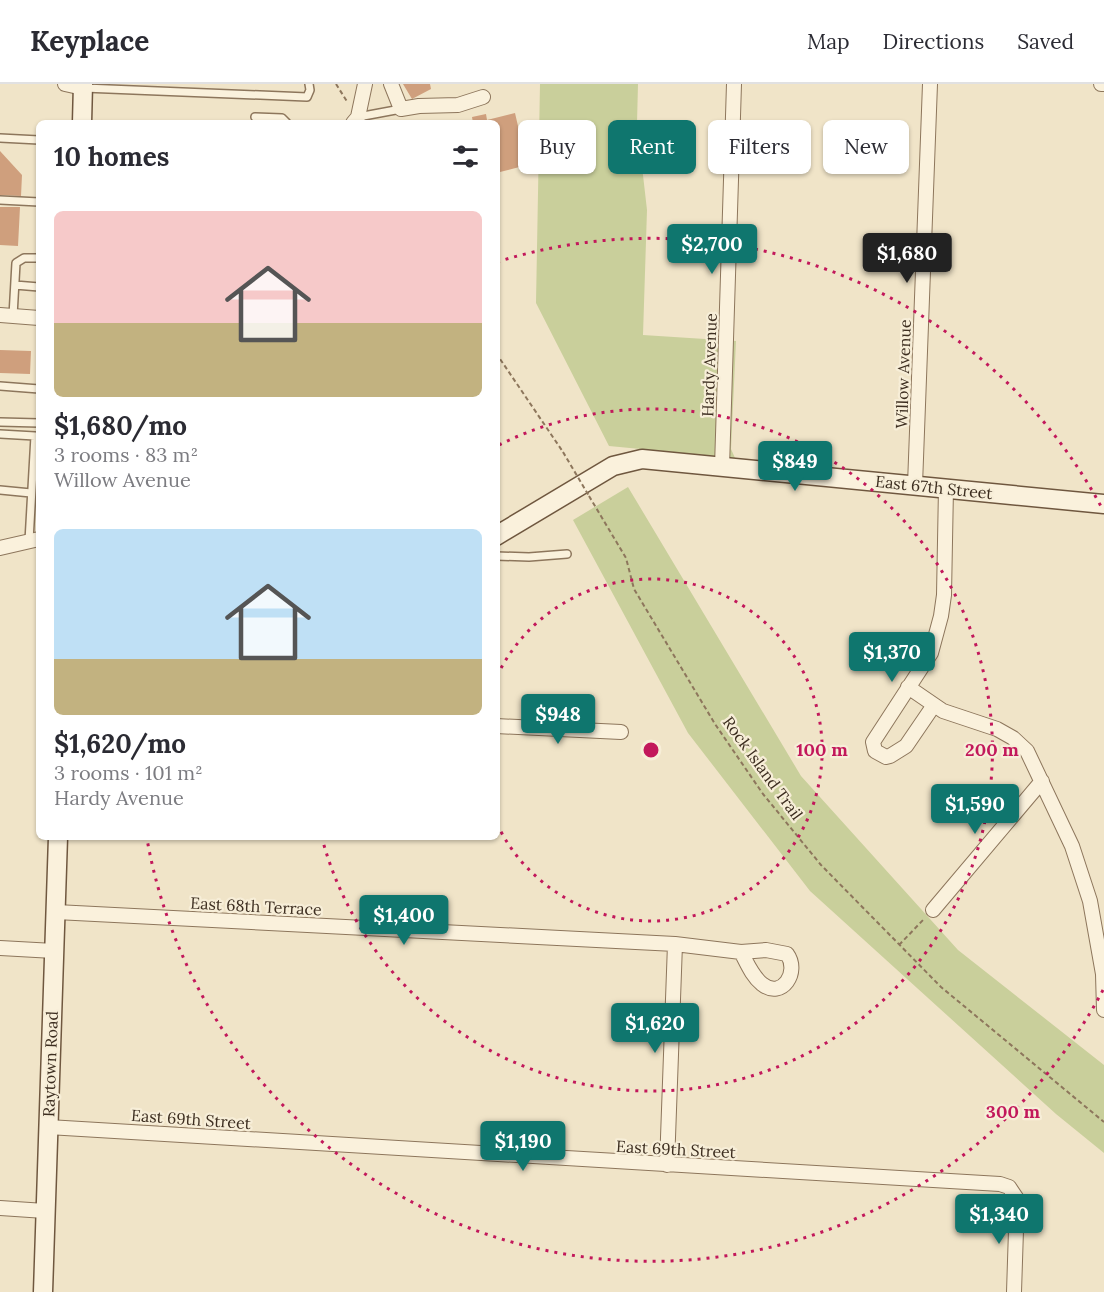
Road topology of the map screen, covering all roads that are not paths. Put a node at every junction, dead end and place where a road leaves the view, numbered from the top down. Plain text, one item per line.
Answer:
1 (309, 84) edge
2 (365, 84) edge
3 (392, 84) edge
4 (734, 84) edge
5 (930, 84) edge
6 (77, 85) edge
7 (106, 86) edge
8 (483, 97) dead end
9 (400, 109) junction
10 (255, 117) dead end
11 (356, 119) edge
12 (82, 120) edge
13 (284, 120) edge
14 (0, 138) edge
15 (36, 140) edge
16 (0, 200) edge
17 (36, 202) edge
18 (36, 258) edge
19 (15, 285) junction
20 (36, 287) edge
21 (7, 316) edge
22 (36, 318) edge
23 (0, 386) edge
24 (36, 389) edge
25 (0, 422) edge
26 (36, 423) edge
27 (0, 434) edge
28 (722, 467) junction
29 (915, 485) junction
30 (946, 488) junction
31 (0, 490) edge
32 (31, 493) junction
33 (1104, 504) edge
34 (500, 534) edge
35 (34, 540) edge
36 (0, 548) edge
37 (567, 554) dead end
38 (500, 556) edge
39 (908, 687) junction
40 (934, 705) junction
41 (500, 726) edge
42 (621, 732) dead end
43 (1042, 781) junction
44 (58, 840) edge
45 (933, 910) road end
46 (56, 912) junction
47 (675, 944) junction
48 (0, 948) edge
49 (54, 951) junction
50 (741, 952) dead end
51 (1104, 1010) edge
52 (48, 1127) junction
53 (667, 1165) junction
54 (0, 1208) edge
55 (45, 1211) junction
56 (43, 1292) edge
57 (1014, 1292) edge

1 - 7 lane
2 - 11 street
3 - 9 street
4 - 28 street, Hardy Avenue
5 - 29 street, Willow Avenue
6 - 7 lane
6 - 12 street
8 - 9 street
9 - 11 lane
10 - 13 lane
14 - 15 lane
16 - 17 lane
18 - 19 lane
19 - 20 lane
19 - 21 lane
21 - 22 street
23 - 24 lane
25 - 26 lane
27 - 32 lane
28 - 29 street, East 67th Street
28 - 34 street, East 67th Street
29 - 30 street, East 67th Street
30 - 33 street, East 67th Street
30 - 39 street
31 - 32 lane
32 - 35 lane
35 - 36 street
37 - 38 lane
39 - 40 street
39 - 40 street
40 - 43 street
41 - 42 street
43 - 45 street
43 - 51 street
44 - 46 street, Raytown Road
46 - 47 street, East 68th Terrace
46 - 49 street, Raytown Road
47 - 50 street, East 68th Terrace
47 - 53 street
48 - 49 street
49 - 52 street, Raytown Road
52 - 53 street, East 69th Street
52 - 55 street, Raytown Road
53 - 57 street, East 69th Street
54 - 55 street
55 - 56 street, Raytown Road

